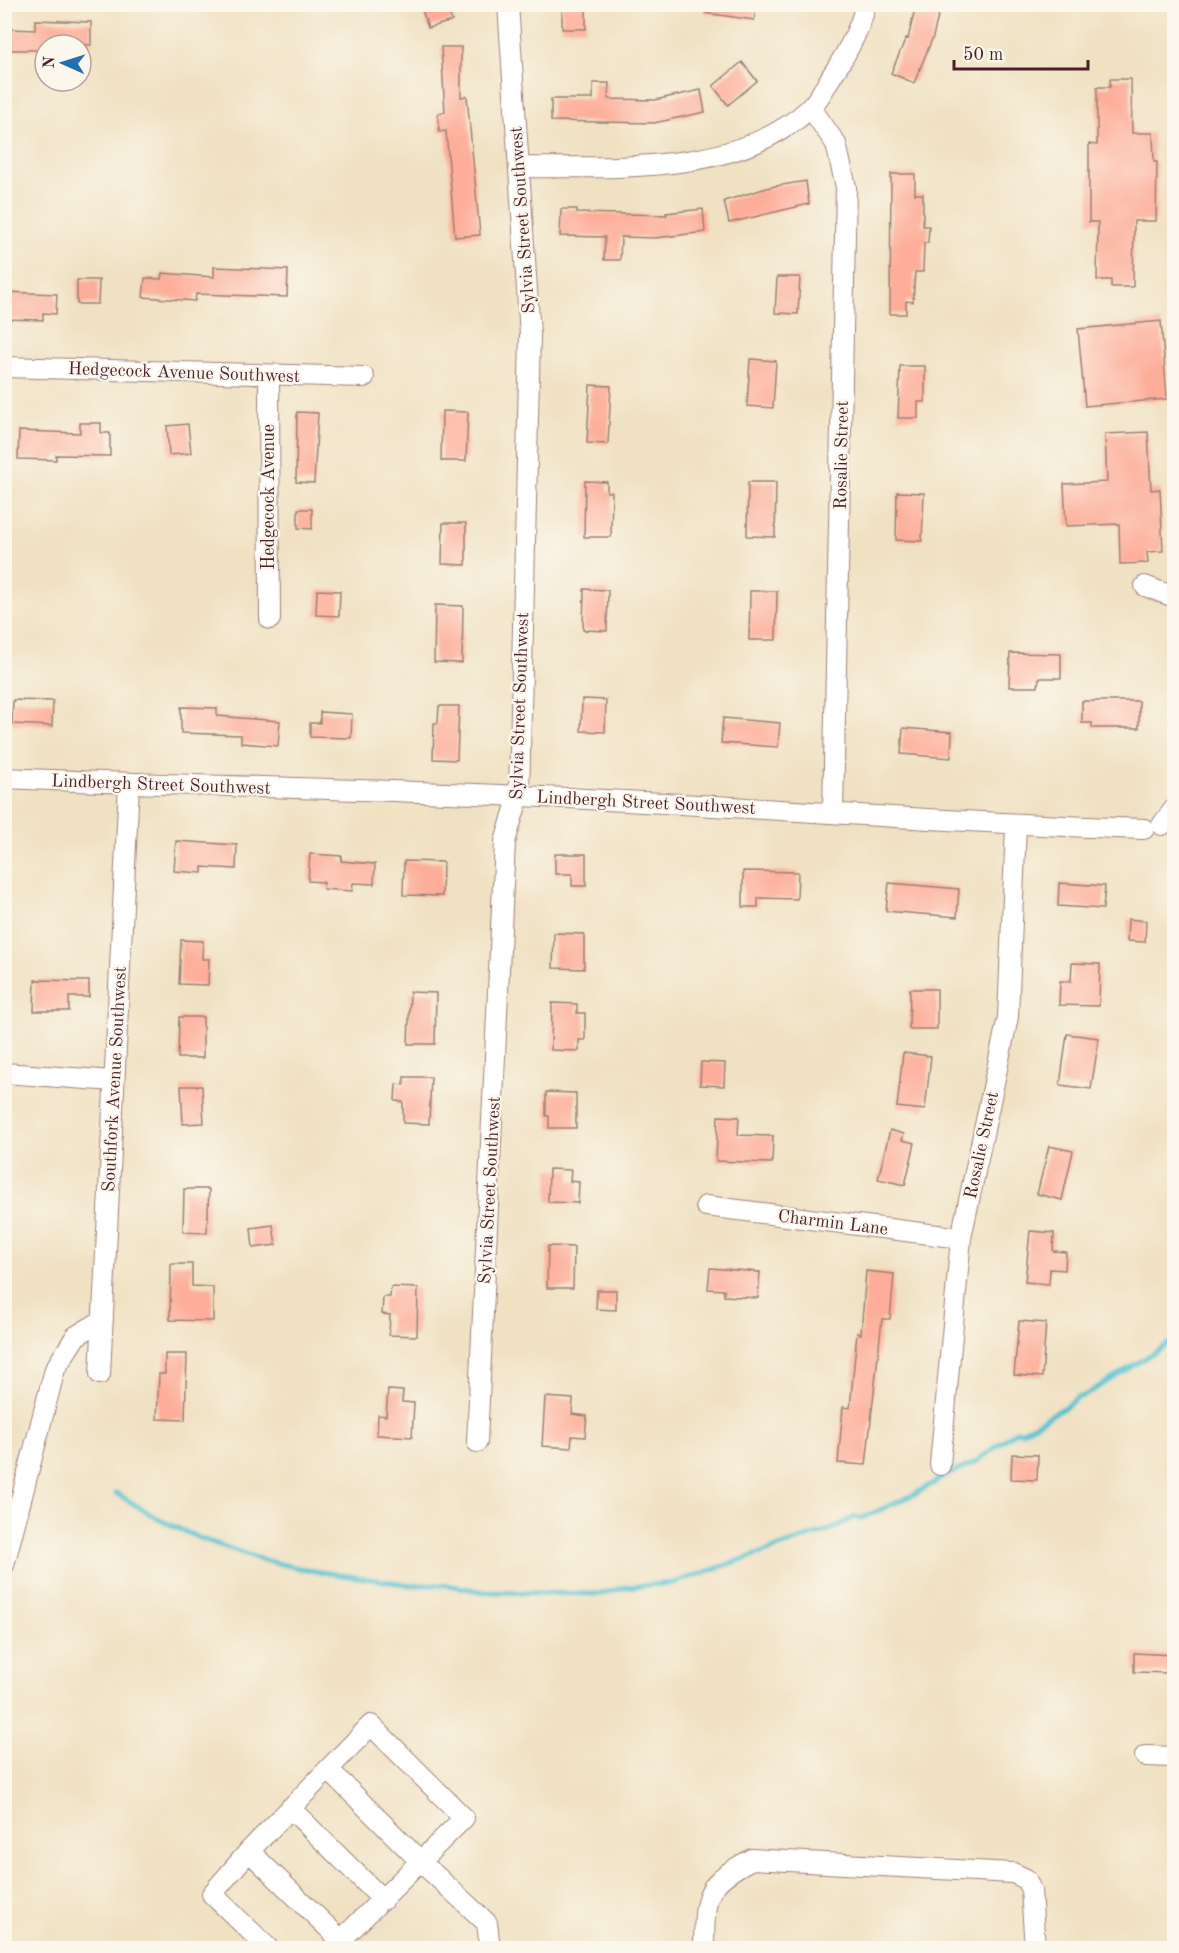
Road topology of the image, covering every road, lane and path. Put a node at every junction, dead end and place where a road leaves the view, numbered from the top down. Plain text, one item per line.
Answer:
1 (508, 4) edge
2 (866, 4) edge
3 (811, 108) junction
4 (519, 167) junction
5 (4, 367) edge
6 (269, 375) junction
7 (364, 377) dead end
8 (1145, 586) dead end
9 (1174, 597) edge
10 (270, 619) dead end
11 (4, 778) edge
12 (129, 784) junction
13 (519, 795) junction
14 (1174, 809) edge
15 (833, 812) junction
16 (1016, 825) junction
17 (4, 1073) edge
18 (114, 1081) junction
19 (706, 1206) dead end
20 (961, 1238) junction
21 (103, 1320) junction
22 (100, 1374) dead end
23 (477, 1442) dead end
24 (940, 1465) dead end
25 (4, 1565) edge
26 (1145, 1756) dead end
27 (1174, 1756) edge
28 (328, 1769) junction
29 (290, 1808) junction
30 (249, 1851) junction
31 (421, 1862) junction
32 (383, 1900) junction
33 (341, 1946) edge
34 (268, 1948) edge
35 (490, 1948) edge
36 (704, 1948) edge
37 (1035, 1948) edge

1 - 4 street, Sylvia Street Southwest
2 - 3 street
3 - 4 street
3 - 15 street, Rosalie Street
4 - 13 street, Sylvia Street Southwest
5 - 6 street, Hedgecock Avenue Southwest
6 - 7 street, Hedgecock Avenue Southwest
6 - 10 street, Hedgecock Avenue
8 - 9 street
11 - 12 street, Lindbergh Street Southwest
12 - 13 street, Lindbergh Street Southwest
12 - 18 street, Southfork Avenue Southwest
13 - 15 street, Lindbergh Street Southwest
13 - 23 street, Sylvia Street Southwest
14 - 16 street, Lindbergh Street Southwest
15 - 16 street, Lindbergh Street Southwest
16 - 20 street, Rosalie Street
17 - 18 street
18 - 21 street, Southfork Avenue Southwest
19 - 20 street, Charmin Lane
20 - 24 street, Rosalie Street
21 - 22 street, Southfork Avenue Southwest
21 - 25 street
26 - 27 street
28 - 29 street
28 - 31 street
28 - 31 street
29 - 30 street
29 - 32 street
30 - 33 street
30 - 34 street
31 - 32 street
31 - 35 street
32 - 33 street
36 - 37 street

